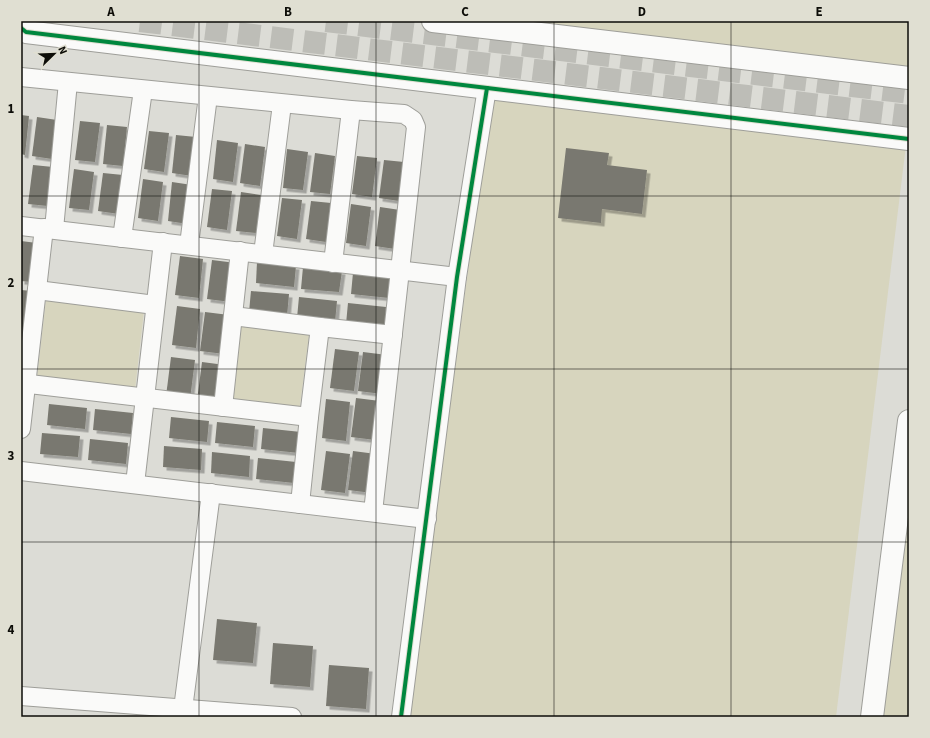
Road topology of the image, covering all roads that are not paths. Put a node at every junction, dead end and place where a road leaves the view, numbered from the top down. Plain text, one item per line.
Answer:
1 (433, 21) edge
2 (21, 28) edge
3 (21, 78) edge
4 (909, 78) edge
5 (68, 82) junction
6 (487, 88) junction
7 (143, 90) junction
8 (208, 96) junction
9 (282, 104) junction
10 (351, 110) junction
11 (909, 139) edge
12 (21, 226) edge
13 (49, 229) junction
14 (122, 238) junction
15 (163, 242) junction
16 (189, 245) junction
17 (240, 251) junction
18 (263, 254) junction
19 (334, 263) junction
20 (400, 270) junction
21 (457, 277) junction
22 (37, 290) junction
23 (155, 304) junction
24 (233, 316) junction
25 (320, 327) junction
26 (393, 335) junction
27 (24, 383) edge
28 (145, 398) junction
29 (222, 407) junction
30 (309, 417) junction
31 (909, 421) edge
32 (21, 429) edge
33 (21, 471) edge
34 (135, 484) junction
35 (211, 493) junction
36 (300, 504) junction
37 (373, 512) junction
38 (427, 519) junction
39 (21, 696) edge
40 (194, 712) edge
41 (292, 717) edge
42 (401, 717) edge
43 (872, 717) edge

1 - 4 street
2 - 6 street
3 - 5 street
5 - 7 street
5 - 13 street
6 - 11 street
6 - 21 street
7 - 8 street
7 - 14 street
8 - 9 street
8 - 16 street
9 - 10 street
9 - 18 street
10 - 19 street
10 - 20 street
12 - 13 street
13 - 14 street
13 - 22 street
14 - 15 street
15 - 16 street
15 - 23 street
16 - 17 street
17 - 18 street
17 - 24 street
18 - 19 street
19 - 20 street
20 - 21 street
20 - 26 street
21 - 38 street
22 - 23 street
22 - 27 street
23 - 28 street
24 - 25 street
24 - 29 street
25 - 26 street
25 - 30 street
26 - 37 street
27 - 28 street
27 - 32 street
28 - 29 street
28 - 34 street
29 - 30 street
30 - 36 street
31 - 43 street
33 - 34 street
34 - 35 street
35 - 36 street
35 - 40 street
36 - 37 street
37 - 38 street
38 - 42 street
39 - 40 street
40 - 41 street

